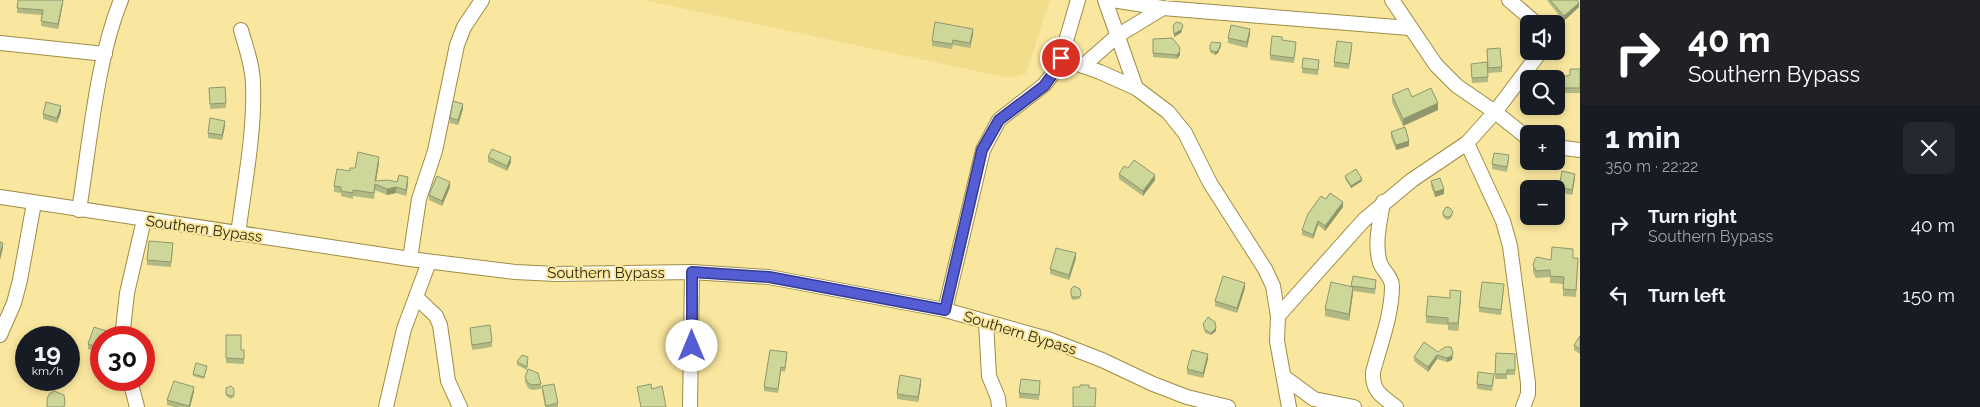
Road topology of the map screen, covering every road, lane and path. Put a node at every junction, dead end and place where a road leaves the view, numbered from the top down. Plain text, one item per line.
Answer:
1 (121, 0) edge
2 (482, 0) edge
3 (1078, 0) edge
4 (1105, 0) edge
5 (1112, 0) edge
6 (1392, 0) edge
7 (1509, 0) edge
8 (1163, 8) junction
9 (1526, 15) edge
10 (1409, 28) junction
11 (241, 30) dead end
12 (1117, 36) junction
13 (0, 43) edge
14 (105, 54) junction
15 (1061, 58) junction
16 (1534, 60) edge
17 (1084, 66) junction
18 (1136, 88) junction
19 (1495, 112) junction
20 (1520, 132) edge
21 (1467, 142) junction
22 (1565, 148) edge
23 (1580, 150) edge
24 (0, 197) edge
25 (1383, 202) junction
26 (34, 203) junction
27 (79, 210) junction
28 (144, 220) junction
29 (238, 234) junction
30 (410, 259) junction
31 (429, 262) junction
32 (692, 272) junction
33 (416, 297) junction
34 (945, 310) junction
35 (1278, 316) junction
36 (986, 322) junction
37 (123, 326) edge
38 (0, 336) edge
39 (1284, 377) junction
40 (133, 391) edge
41 (1202, 404) edge
42 (137, 407) edge
43 (386, 407) edge
44 (460, 407) edge
45 (690, 407) edge
46 (999, 407) edge
47 (1228, 407) edge
48 (1289, 407) edge
49 (1354, 407) edge
50 (1396, 407) edge
51 (1523, 407) edge

1 - 14 street
2 - 30 street
3 - 15 street
4 - 12 street
5 - 8 street
6 - 10 street
7 - 9 street
8 - 10 street
8 - 12 street
10 - 19 street
11 - 29 street
12 - 17 street
12 - 18 street
13 - 14 street
14 - 27 street
15 - 17 street
15 - 34 street
16 - 19 street
17 - 18 street
18 - 35 street
19 - 20 street
19 - 21 street
21 - 25 street
21 - 51 street
22 - 23 street
24 - 26 street, Southern Bypass
25 - 35 street
25 - 50 street
26 - 27 street, Southern Bypass
26 - 38 street
27 - 28 street, Southern Bypass
28 - 29 street, Southern Bypass
28 - 37 street
29 - 30 street, Southern Bypass
30 - 31 street, Southern Bypass
31 - 32 street, Southern Bypass
31 - 33 street
32 - 34 street, Southern Bypass
32 - 45 street
33 - 43 street
33 - 44 street
34 - 36 street, Southern Bypass
35 - 39 street
36 - 41 street, Southern Bypass
36 - 46 street
39 - 48 street
39 - 49 street
40 - 42 street
41 - 47 street, Southern Bypass

